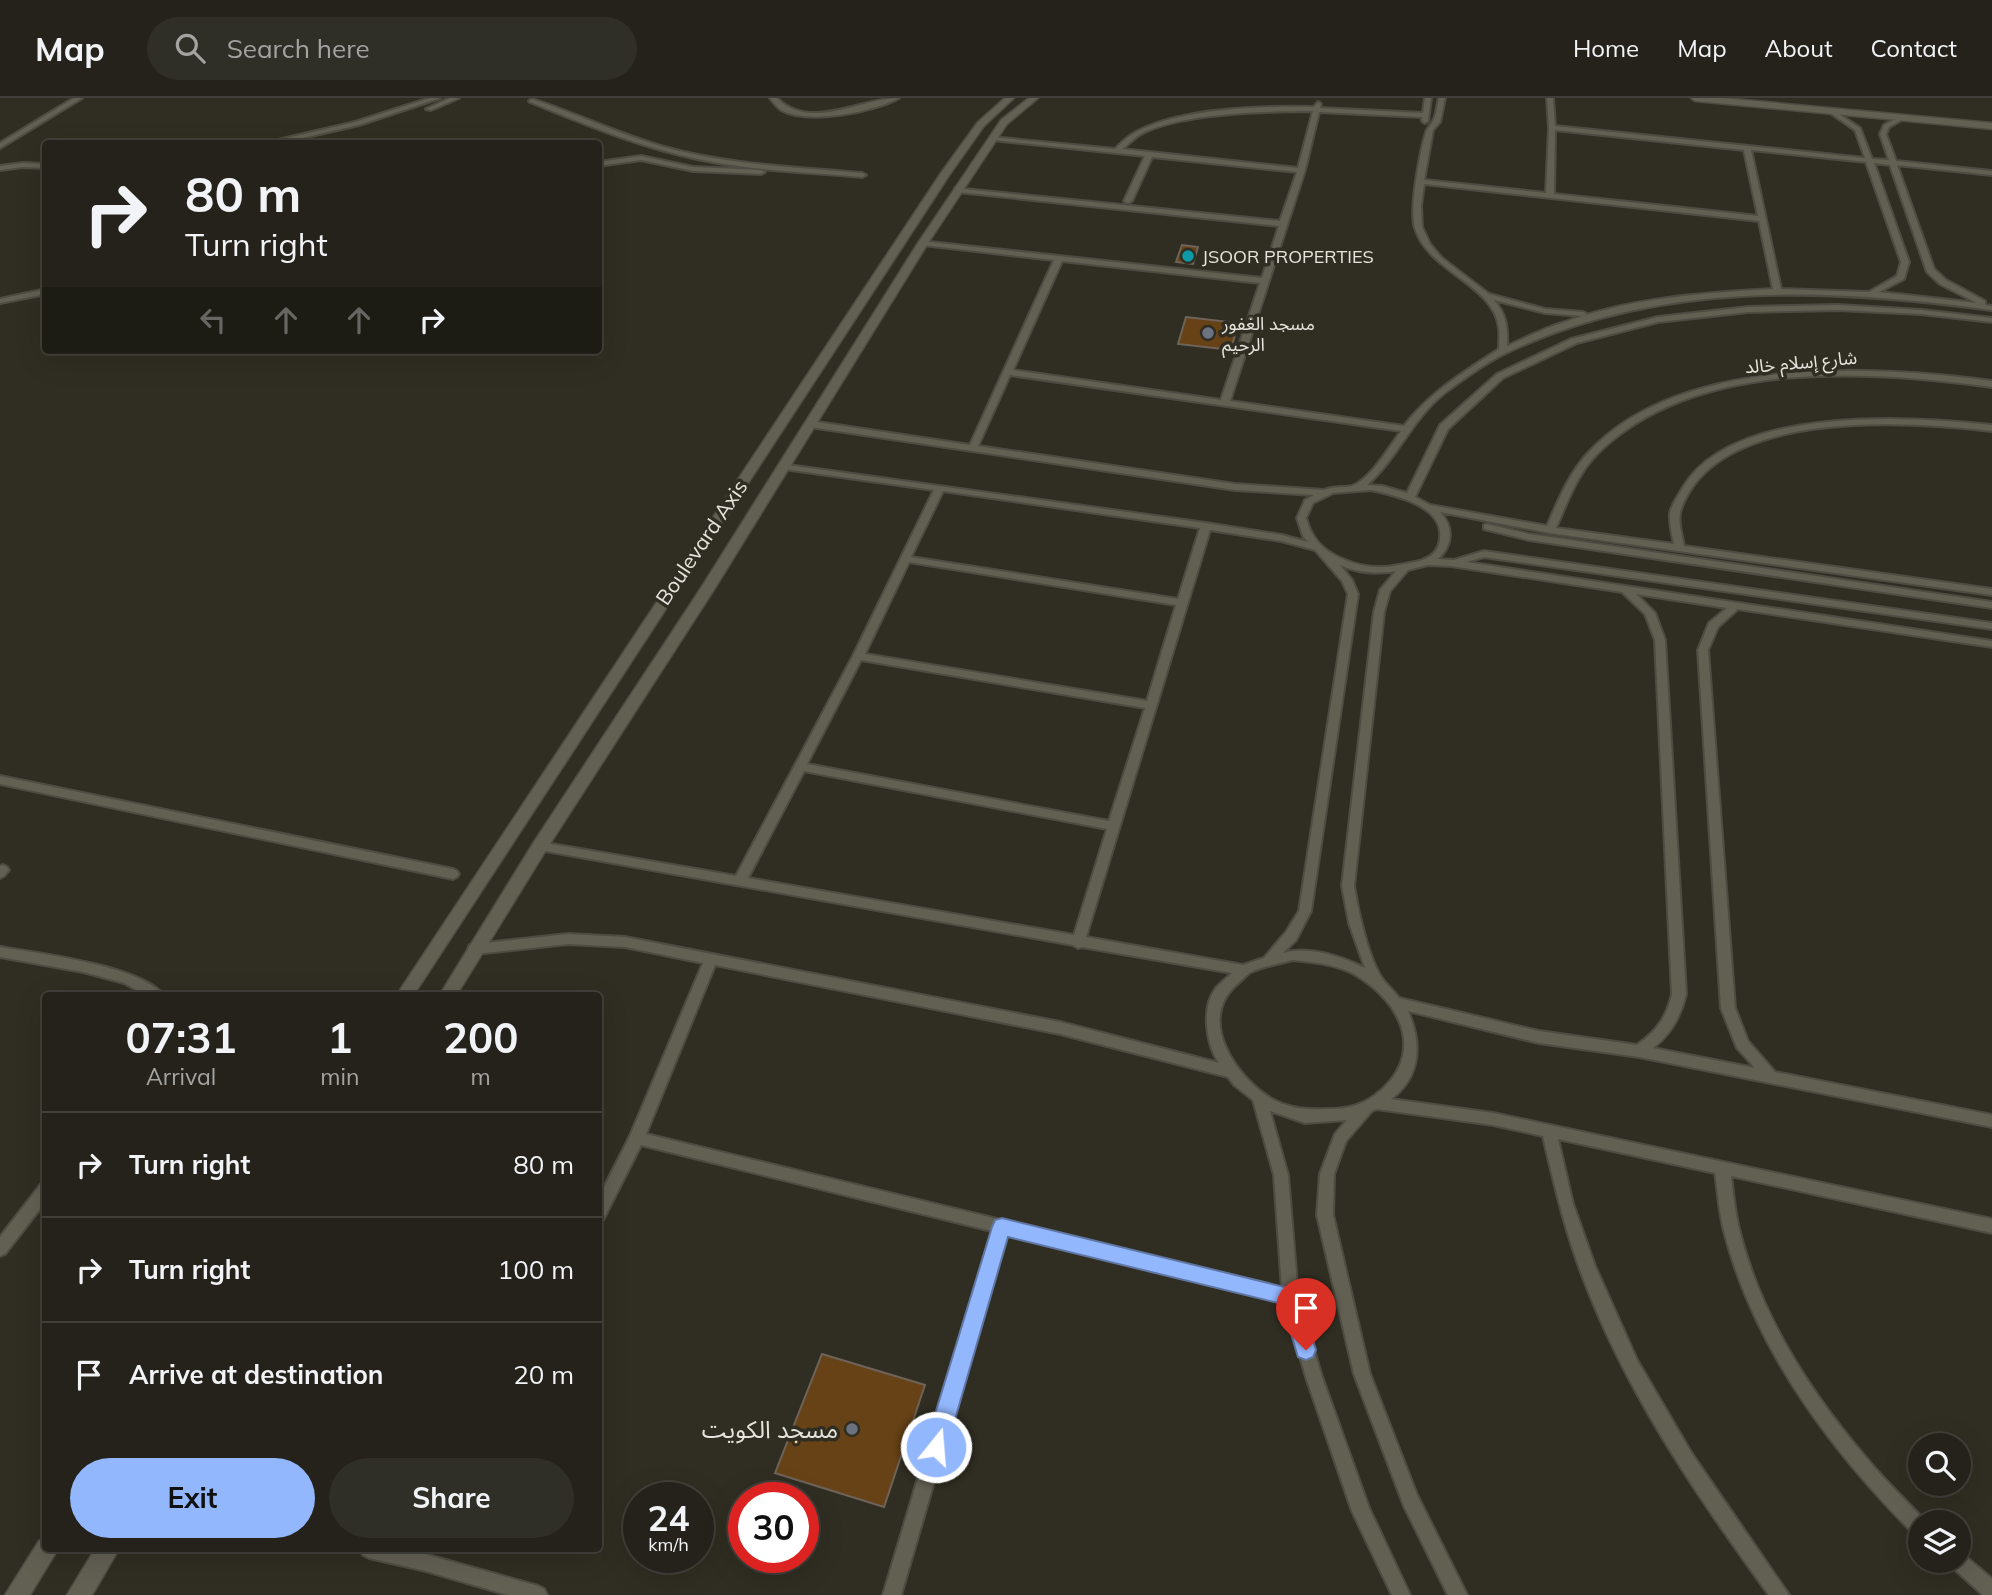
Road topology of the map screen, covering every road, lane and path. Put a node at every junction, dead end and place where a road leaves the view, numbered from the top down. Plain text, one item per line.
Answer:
1 (79, 98) edge
2 (437, 98) edge
3 (456, 98) edge
4 (773, 98) edge
5 (896, 98) edge
6 (1010, 98) edge
7 (1034, 98) edge
8 (1428, 98) edge
9 (1442, 98) edge
10 (1549, 98) edge
11 (1695, 98) edge
12 (1789, 98) edge
13 (533, 101) dead end
14 (1289, 101) dead end
15 (1318, 104) junction
16 (1831, 111) junction
17 (1426, 115) junction
18 (1992, 117) edge
19 (1901, 118) junction
20 (1144, 120) dead end
21 (1992, 126) edge
22 (1552, 128) junction
23 (1430, 130) junction
24 (993, 138) junction
25 (283, 140) edge
26 (317, 140) edge
27 (0, 146) edge
28 (1747, 148) junction
29 (1116, 150) junction
30 (1150, 153) junction
31 (1870, 160) junction
32 (602, 163) edge
33 (1893, 163) junction
34 (42, 166) edge
35 (790, 168) junction
36 (0, 170) edge
37 (1301, 170) junction
38 (1992, 173) edge
39 (42, 174) edge
40 (862, 175) dead end
41 (1422, 182) junction
42 (960, 187) junction
43 (1550, 196) junction
44 (1128, 201) junction
45 (1761, 219) junction
46 (1284, 221) junction
47 (923, 243) junction
48 (1059, 258) junction
49 (1265, 281) junction
50 (42, 292) edge
51 (1778, 292) junction
52 (1869, 294) junction
53 (1488, 296) junction
54 (0, 301) edge
55 (1992, 308) edge
56 (1601, 314) junction
57 (1992, 320) edge
58 (1503, 349) junction
59 (1008, 372) junction
60 (1992, 384) edge
61 (1225, 402) junction
62 (810, 424) junction
63 (1992, 428) edge
64 (1407, 429) junction
65 (973, 448) junction
66 (784, 466) junction
67 (1359, 487) junction
68 (940, 488) junction
69 (1325, 493) junction
70 (1410, 497) junction
71 (1429, 507) junction
72 (1450, 512) junction
73 (1206, 526) junction
74 (1550, 530) junction
75 (1314, 547) junction
76 (1679, 547) junction
77 (1327, 555) junction
78 (906, 559) junction
79 (1427, 562) junction
80 (1451, 563) junction
81 (1404, 570) junction
82 (1623, 588) junction
83 (1992, 592) edge
84 (1182, 603) junction
85 (1992, 605) edge
86 (1735, 606) junction
87 (1992, 626) edge
88 (1992, 644) edge
89 (858, 656) junction
90 (1150, 705) junction
91 (799, 766) junction
92 (0, 780) edge
93 (1114, 826) junction
94 (540, 846) junction
95 (453, 874) dead end
96 (740, 881) junction
97 (1078, 943) junction
98 (475, 949) junction
99 (0, 952) edge
100 (1270, 958) junction
101 (711, 960) junction
102 (1243, 970) junction
103 (1380, 985) junction
104 (152, 992) edge
105 (407, 992) edge
106 (449, 992) edge
107 (1395, 1002) junction
108 (1639, 1051) junction
109 (1229, 1071) junction
110 (1772, 1078) junction
111 (1260, 1099) junction
112 (1372, 1107) junction
113 (1992, 1121) edge
114 (1549, 1131) junction
115 (637, 1138) junction
116 (1722, 1169) junction
117 (42, 1194) edge
118 (602, 1207) edge
119 (1992, 1226) edge
120 (1002, 1227) junction
121 (0, 1249) edge
122 (1290, 1297) junction
123 (1908, 1515) edge
124 (45, 1552) edge
125 (106, 1552) edge
126 (400, 1552) edge
127 (430, 1555) edge
128 (1971, 1572) edge
129 (1992, 1591) edge
130 (17, 1595) edge
131 (79, 1595) edge
132 (538, 1595) edge
133 (892, 1595) edge
134 (1401, 1595) edge
135 (1458, 1595) edge
136 (1780, 1595) edge

1 - 27 street
2 - 25 street
3 - 26 street
4 - 5 street
6 - 105 street, Boulevard Axis
7 - 24 street, Boulevard Axis
8 - 17 street
9 - 23 street
10 - 22 street
11 - 16 street
12 - 18 street
13 - 35 street
14 - 15 street
15 - 17 street
15 - 37 street
16 - 19 street
16 - 31 street
17 - 23 street
19 - 21 street
19 - 33 street
20 - 29 street
22 - 28 street
22 - 43 street
23 - 41 street
24 - 29 street
24 - 42 street, Boulevard Axis
28 - 31 street
28 - 45 street
29 - 30 street
30 - 37 street
30 - 44 street
31 - 33 street
31 - 52 street
32 - 35 street
33 - 38 street
33 - 55 street
34 - 36 street
35 - 40 street
36 - 39 street
37 - 46 street
41 - 43 street
41 - 53 street
42 - 44 street
42 - 46 street
42 - 47 street, Boulevard Axis
43 - 45 street
44 - 46 street
45 - 51 street
46 - 49 street
47 - 48 street
47 - 62 street, Boulevard Axis
48 - 49 street
48 - 59 street
49 - 61 street
50 - 54 street
51 - 52 street
51 - 56 street
52 - 55 street
53 - 56 street
53 - 58 street
56 - 58 street
57 - 70 street
58 - 64 street
59 - 61 street
59 - 65 street
60 - 74 street, شارع إسلام خالد
61 - 64 street
62 - 65 street
62 - 66 street, Boulevard Axis
63 - 76 street
64 - 67 street
65 - 69 street
66 - 68 street
66 - 94 street, Boulevard Axis
67 - 69 street
67 - 70 street
68 - 73 street
68 - 78 street
69 - 75 street
70 - 71 street
71 - 72 street
71 - 79 street
72 - 74 street
72 - 85 street
73 - 75 street
73 - 84 street
74 - 76 street
75 - 77 street
76 - 83 street
77 - 81 street
77 - 100 street
78 - 84 street
78 - 89 street
79 - 80 street
79 - 81 street
80 - 82 street
80 - 87 street
81 - 103 street
82 - 86 street
82 - 108 street
84 - 90 street
86 - 88 street
86 - 110 street
89 - 90 street
89 - 91 street
90 - 93 street
91 - 93 street
91 - 96 street
92 - 95 street
93 - 97 street
94 - 96 street
94 - 98 street, Boulevard Axis
96 - 97 street
97 - 102 street
98 - 101 street
98 - 106 street, Boulevard Axis
99 - 104 street
100 - 102 street
100 - 103 street
101 - 109 street
101 - 115 street
102 - 109 street
103 - 107 street
107 - 108 street
107 - 112 street
108 - 110 street
109 - 111 street
110 - 113 street
111 - 112 street
111 - 122 street
112 - 114 street
112 - 135 street
114 - 116 street
114 - 136 street
115 - 118 street
115 - 120 street
116 - 119 street
116 - 123 street
117 - 121 street
120 - 122 street
120 - 133 street
122 - 134 street
124 - 130 street
125 - 131 street
126 - 127 street
127 - 132 street
128 - 129 street

